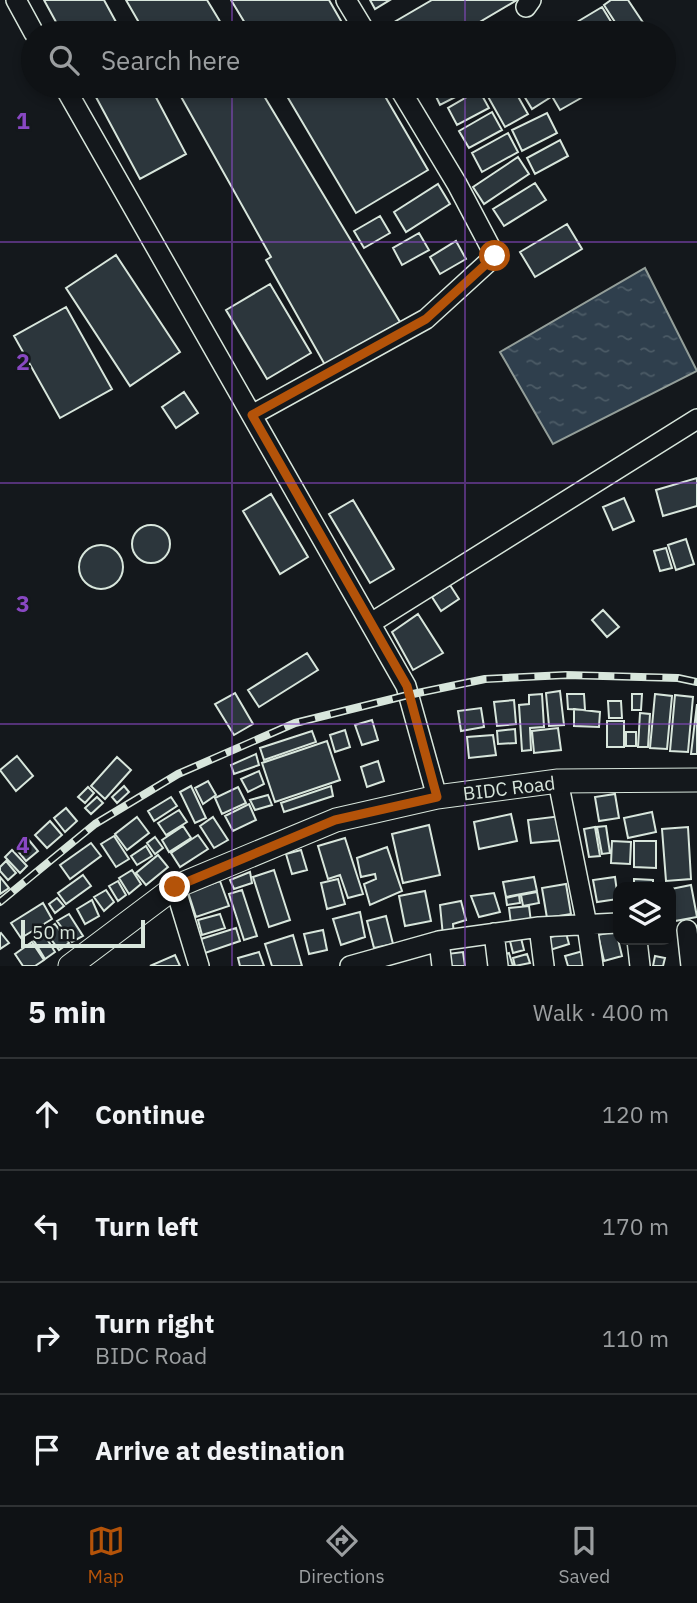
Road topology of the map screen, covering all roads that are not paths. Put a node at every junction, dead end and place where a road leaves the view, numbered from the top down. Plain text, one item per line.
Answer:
1 (16, 0) edge
2 (346, 0) edge
3 (27, 21) edge
4 (359, 21) edge
5 (71, 98) edge
6 (405, 98) edge
7 (252, 415) junction
8 (697, 419) edge
9 (370, 623) junction
10 (697, 780) edge
11 (558, 781) junction
12 (437, 797) junction
13 (175, 887) junction
14 (613, 923) edge
15 (587, 925) junction
16 (539, 927) junction
17 (685, 930) edge
18 (494, 933) junction
19 (439, 941) junction
20 (638, 945) edge
21 (396, 959) edge
22 (70, 966) edge
23 (199, 966) edge
24 (350, 966) edge
25 (442, 966) edge
26 (498, 966) edge
27 (544, 966) edge
28 (593, 966) edge
29 (640, 966) edge
30 (691, 966) edge

1 - 3 street
2 - 4 street
5 - 7 street
6 - 7 street
7 - 9 street
8 - 9 street
9 - 12 street
10 - 11 main road, BIDC Road
11 - 12 main road, BIDC Road
11 - 15 street
12 - 13 main road, BIDC Road
13 - 22 main road, BIDC Road
13 - 23 street
14 - 15 street
15 - 16 street
15 - 28 street
16 - 18 street
16 - 27 street
17 - 30 street
18 - 19 street
18 - 26 street
19 - 21 street
19 - 25 street
20 - 29 street
21 - 24 street

